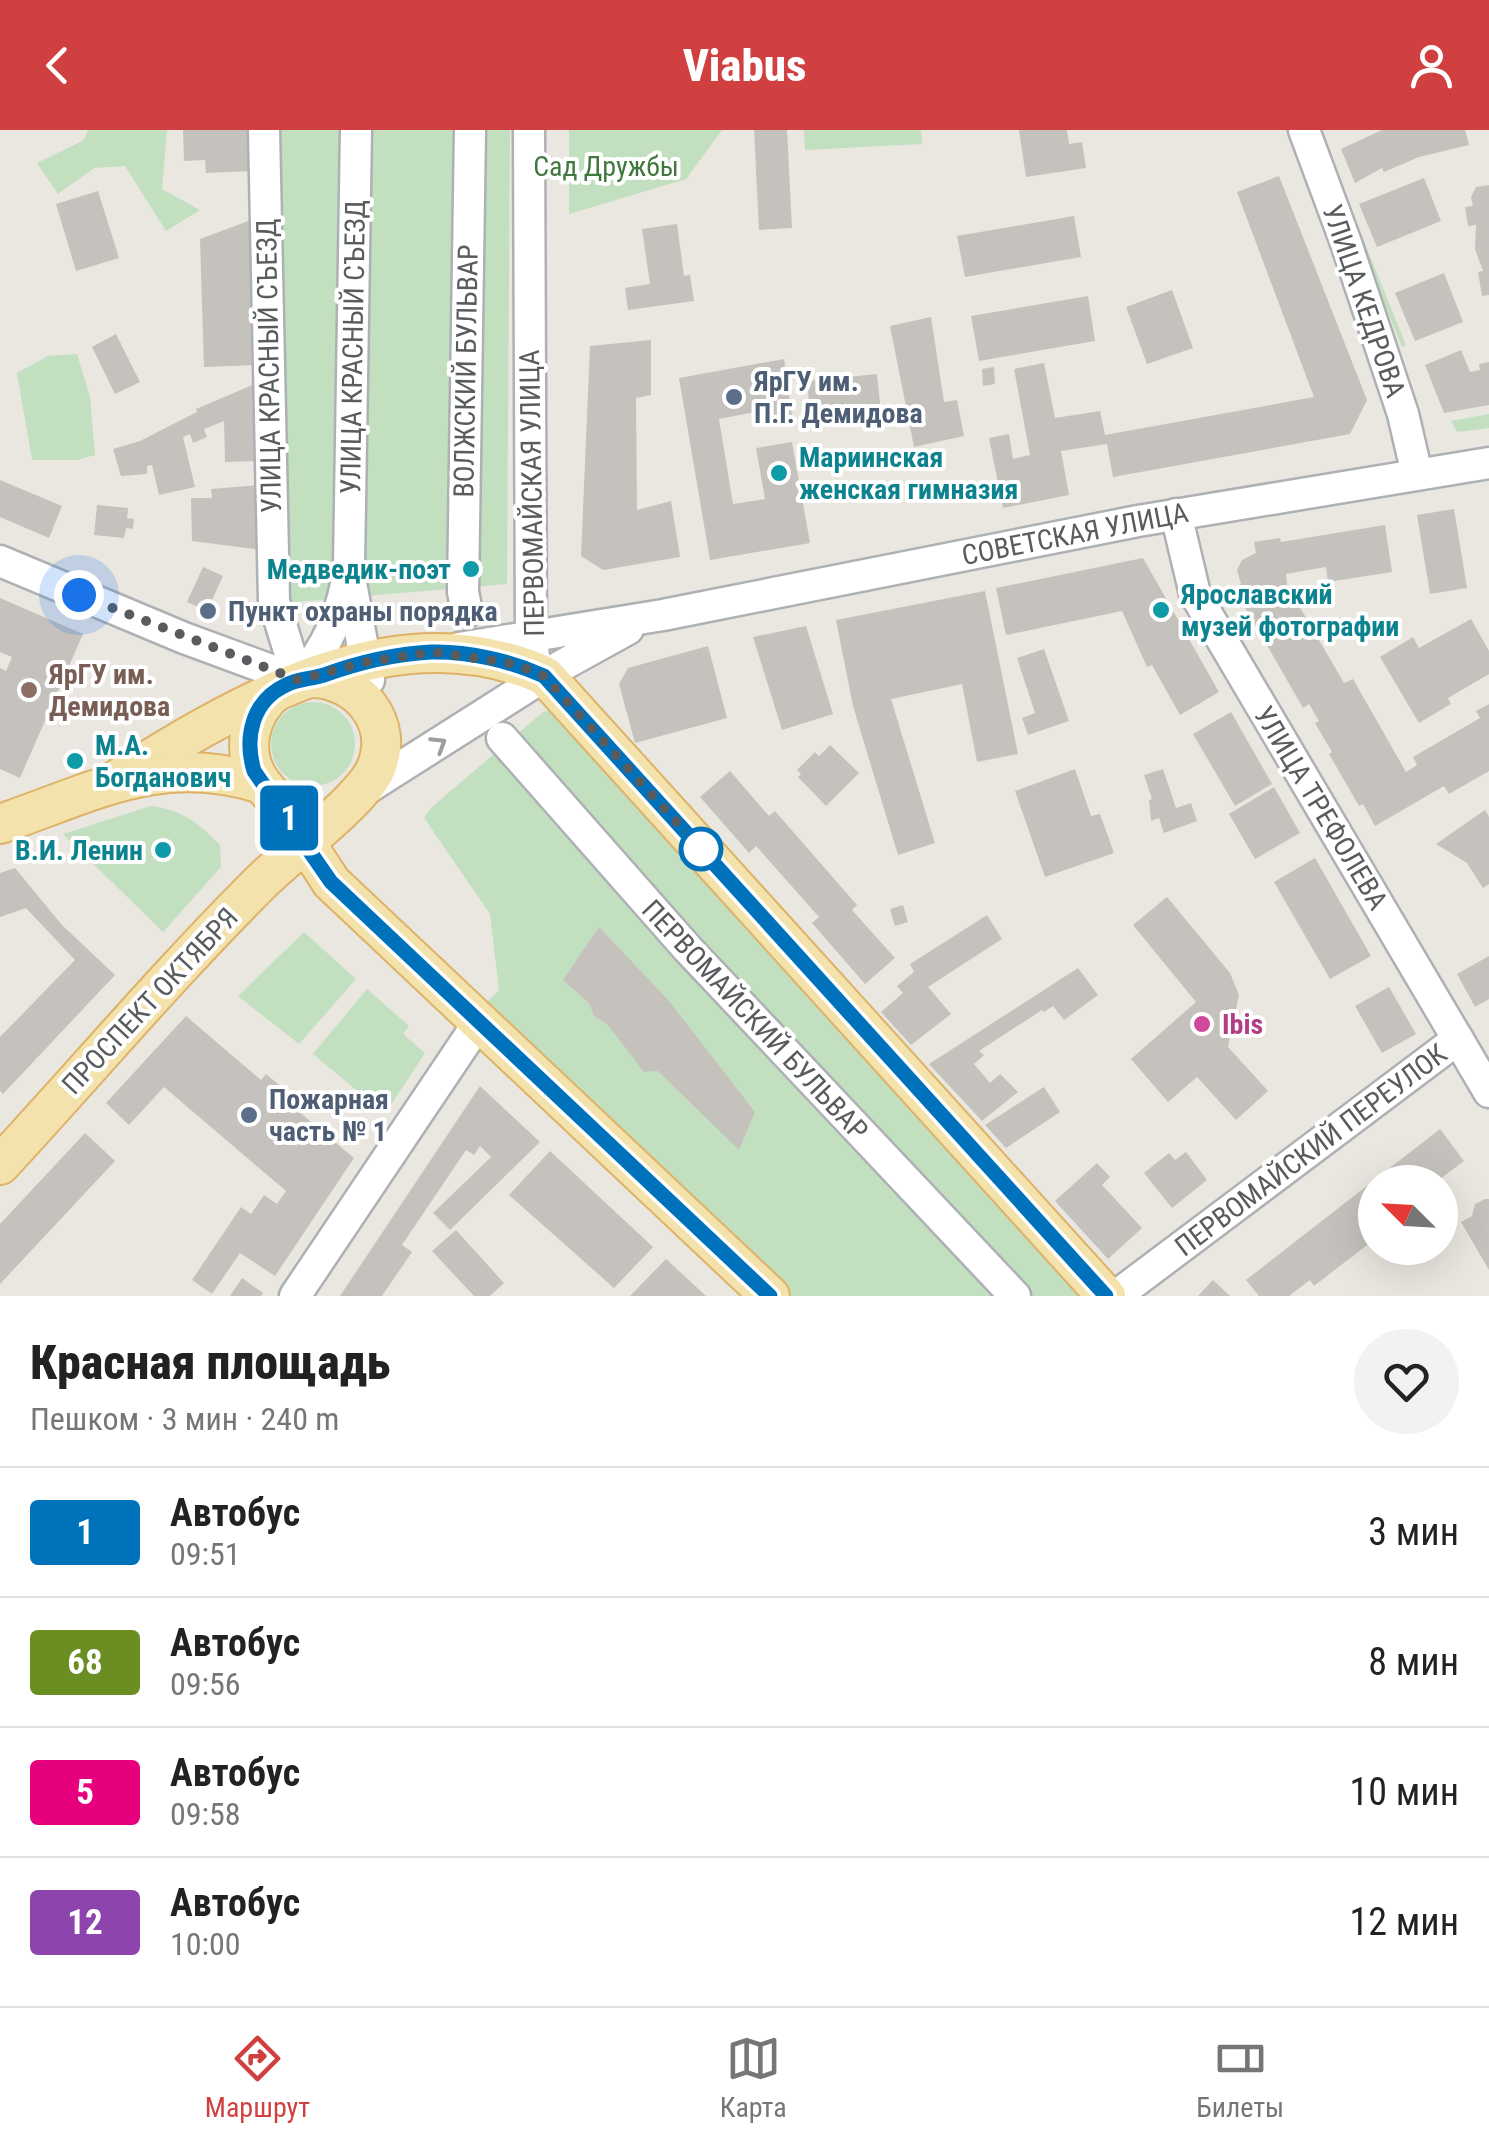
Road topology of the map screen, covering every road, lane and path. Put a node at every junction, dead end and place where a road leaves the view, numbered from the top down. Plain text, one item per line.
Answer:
1 (264, 130) edge
2 (356, 130) edge
3 (470, 130) edge
4 (529, 130) edge
5 (1304, 130) edge
6 (1489, 463) edge
7 (1417, 474) junction
8 (1176, 514) junction
9 (0, 561) edge
10 (350, 565) junction
11 (467, 612) dead end
12 (663, 615) junction
13 (531, 636) junction
14 (433, 652) junction
15 (366, 662) junction
16 (544, 676) junction
17 (296, 682) junction
18 (377, 722) junction
19 (502, 738) dead end
20 (108, 785) junction
21 (269, 792) junction
22 (353, 798) junction
23 (0, 824) edge
24 (305, 842) junction
25 (331, 882) junction
26 (259, 884) junction
27 (479, 1022) junction
28 (1458, 1040) junction
29 (1489, 1092) edge
30 (5, 1148) edge
31 (295, 1296) edge
32 (770, 1296) edge
33 (1014, 1296) edge
34 (1106, 1296) edge
35 (1116, 1296) edge

1 - 17 street, УЛИЦА КРАСНЫЙ СЪЕЗД
2 - 10 street, УЛИЦА КРАСНЫЙ СЪЕЗД
3 - 11 street, ВОЛЖСКИЙ БУЛЬВАР
4 - 13 street, ПЕРВОМАЙСКАЯ УЛИЦА
5 - 7 street, УЛИЦА КЕДРОВА
6 - 7 street, СОВЕТСКАЯ УЛИЦА
7 - 8 street, СОВЕТСКАЯ УЛИЦА
8 - 12 street, СОВЕТСКАЯ УЛИЦА
8 - 28 street, УЛИЦА ТРЕФОЛЕВА
9 - 17 street
10 - 15 street
10 - 17 street
12 - 13 street, СОВЕТСКАЯ УЛИЦА
12 - 16 street, СОВЕТСКАЯ УЛИЦА
13 - 14 street, СОВЕТСКАЯ УЛИЦА
13 - 16 street, ПЕРВОМАЙСКАЯ УЛИЦА
14 - 15 main road
14 - 16 main road
15 - 17 main road
15 - 18 street
22 -> 16 street, СОВЕТСКАЯ УЛИЦА
16 - 34 main road, ПЕРВОМАЙСКАЯ УЛИЦА
17 - 18 main road
17 - 20 main road
17 - 21 main road
18 - 22 main road
19 - 33 street, ПЕРВОМАЙСКИЙ БУЛЬВАР
20 - 21 main road
20 - 23 main road
21 - 22 main road
21 - 24 main road
21 - 26 main road
22 - 24 main road, ПРОСПЕКТ ОКТЯБРЯ
24 - 25 main road
24 - 26 main road, ПРОСПЕКТ ОКТЯБРЯ
25 - 26 main road
25 - 27 main road
26 - 30 main road, ПРОСПЕКТ ОКТЯБРЯ
27 - 31 street
27 - 32 main road
28 - 29 street, УЛИЦА ТРЕФОЛЕВА
28 - 35 street, ПЕРВОМАЙСКИЙ ПЕРЕУЛОК

